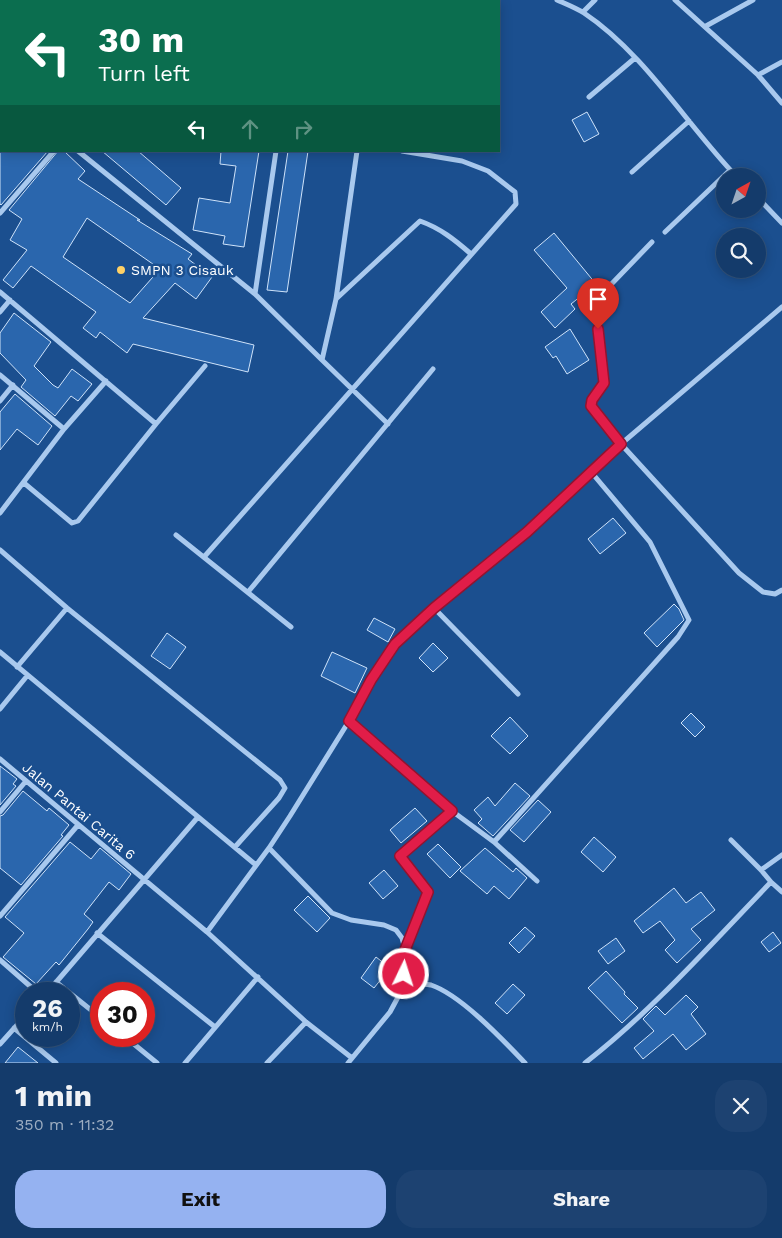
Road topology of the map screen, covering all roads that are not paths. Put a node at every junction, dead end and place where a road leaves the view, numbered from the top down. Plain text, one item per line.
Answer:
1 (557, 0) edge
2 (595, 0) edge
3 (676, 0) edge
4 (753, 0) edge
5 (583, 12) junction
6 (706, 26) junction
7 (635, 58) junction
8 (782, 62) edge
9 (758, 75) junction
10 (589, 97) dead end
11 (782, 103) edge
12 (689, 121) junction
13 (53, 152) edge
14 (79, 152) edge
15 (276, 152) edge
16 (357, 152) edge
17 (408, 152) edge
18 (728, 168) edge
19 (632, 172) dead end
20 (716, 183) edge
21 (766, 206) edge
22 (0, 213) edge
23 (782, 223) edge
24 (665, 232) dead end
25 (652, 242) dead end
26 (471, 254) junction
27 (0, 292) edge
28 (255, 294) junction
29 (10, 300) junction
30 (336, 300) junction
31 (782, 307) edge
32 (0, 312) edge
33 (322, 360) junction
34 (205, 366) dead end
35 (433, 369) dead end
36 (0, 375) edge
37 (106, 381) junction
38 (12, 386) junction
39 (352, 390) junction
40 (0, 401) edge
41 (156, 424) junction
42 (388, 424) junction
43 (64, 429) junction
44 (621, 444) junction
45 (592, 473) junction
46 (24, 483) junction
47 (0, 513) edge
48 (176, 535) dead end
49 (0, 550) edge
50 (204, 557) junction
51 (782, 590) edge
52 (248, 592) junction
53 (68, 608) junction
54 (434, 608) junction
55 (291, 628) dead end
56 (0, 652) edge
57 (17, 667) junction
58 (27, 676) junction
59 (518, 694) dead end
60 (0, 709) edge
61 (349, 721) junction
62 (0, 759) edge
63 (26, 780) junction
64 (452, 811) junction
65 (0, 812) edge
66 (198, 817) junction
67 (78, 825) junction
68 (731, 840) dead end
69 (494, 842) junction
70 (235, 847) junction
71 (269, 848) junction
72 (782, 855) edge
73 (256, 865) junction
74 (761, 870) junction
75 (143, 880) junction
76 (537, 881) dead end
77 (771, 882) junction
78 (782, 892) edge
79 (0, 916) edge
80 (98, 932) junction
81 (207, 932) junction
82 (405, 950) junction
83 (0, 960) edge
84 (258, 977) junction
85 (25, 982) edge
86 (56, 982) edge
87 (404, 986) junction
88 (80, 1001) edge
89 (90, 1009) edge
90 (306, 1022) junction
91 (14, 1028) joint
92 (215, 1028) junction
93 (0, 1044) edge
94 (137, 1047) edge
95 (350, 1061) edge
96 (56, 1063) edge
97 (157, 1063) edge
98 (185, 1063) edge
99 (268, 1063) edge
100 (525, 1063) edge
101 (585, 1063) edge

1 - 5 street
2 - 5 street
3 - 6 street
4 - 6 street
5 - 7 street
6 - 9 street
7 - 10 street
7 - 12 street
8 - 9 street
9 - 11 street
12 - 18 street
12 - 19 street
13 - 22 street
14 - 28 street
15 - 28 street
16 - 30 street
17 - 26 street
20 - 24 street
21 - 23 street
25 - 44 street
26 - 30 street
26 - 39 street
27 - 29 street
28 - 33 street
29 - 32 street
29 - 37 street
30 - 33 street
31 - 44 street
33 - 39 street
34 - 41 street
35 - 42 street
36 - 38 street
37 - 41 street
37 - 43 street
38 - 40 street
38 - 43 street
39 - 42 street
39 - 50 street
41 - 46 street
42 - 52 street
43 - 46 street
44 - 45 street
44 - 51 street
45 - 54 street
45 - 69 street
46 - 47 street
48 - 50 street
49 - 53 street
50 - 52 street
52 - 55 street
53 - 57 street
53 - 70 street
54 - 59 street
54 - 61 street
56 - 57 street
57 - 58 street
58 - 60 street
58 - 66 street
61 - 64 street
61 - 71 street
62 - 63 street, Jalan Pantai Carita 6
63 - 65 street
63 - 67 street, Jalan Pantai Carita 6
64 - 69 street
64 - 82 street
66 - 70 street
66 - 75 street
67 - 75 street, Jalan Pantai Carita 6
67 - 79 street
68 - 74 street
69 - 76 street
70 - 73 street
71 - 73 street
71 - 82 street
72 - 74 street
73 - 81 street
74 - 77 street
75 - 80 street
75 - 81 street, Jalan Pantai Carita 6
77 - 78 street
77 - 101 street
80 - 86 street
80 - 92 street
81 - 84 street, Jalan Pantai Carita 6
82 - 87 street
83 - 85 street
84 - 90 street, Jalan Pantai Carita 6
84 - 92 street
87 - 95 street
87 - 100 street
88 - 89 street
90 - 95 street, Jalan Pantai Carita 6
90 - 99 street
91 - 93 street
91 - 96 street
92 - 98 street
94 - 97 street

